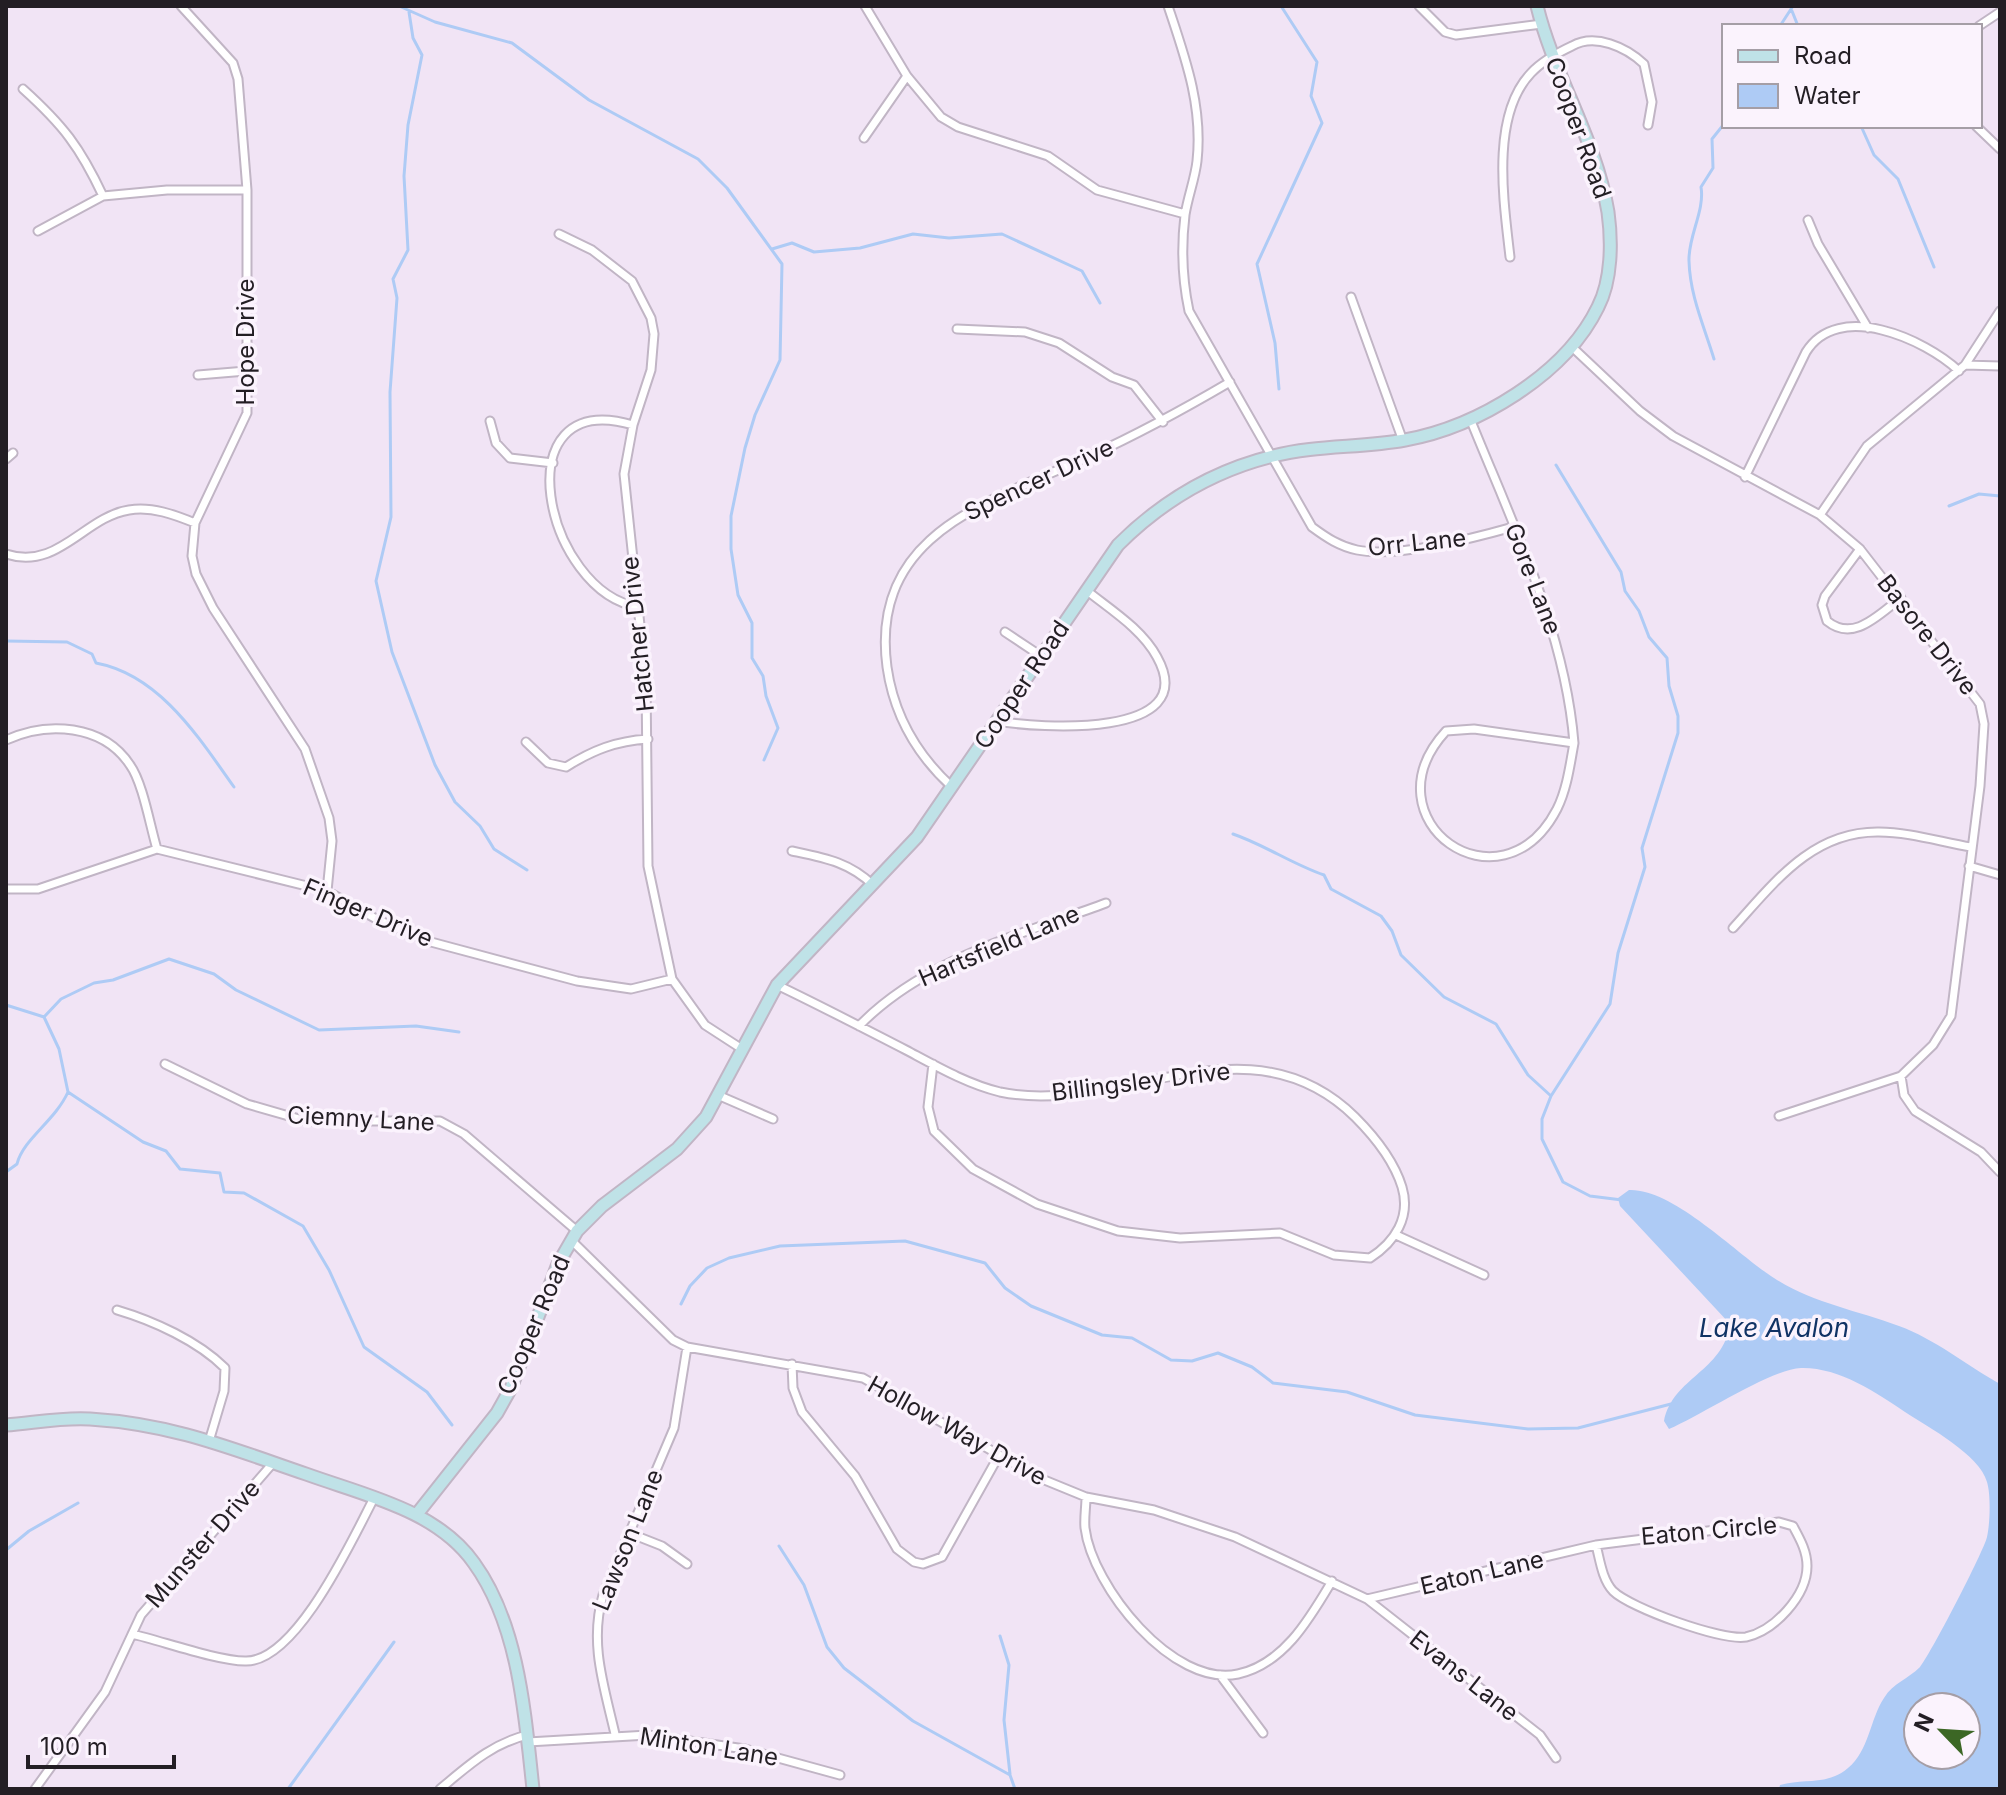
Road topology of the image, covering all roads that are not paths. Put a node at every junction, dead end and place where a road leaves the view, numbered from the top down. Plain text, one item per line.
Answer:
1 (181, 6) edge
2 (865, 6) edge
3 (1168, 6) edge
4 (1419, 6) edge
5 (1537, 6) edge
6 (2000, 12) edge
7 (1542, 24) junction
8 (1982, 24) edge
9 (1552, 56) junction
10 (907, 76) junction
11 (23, 89) dead end
12 (1648, 125) dead end
13 (1978, 128) edge
14 (864, 138) dead end
15 (2000, 149) edge
16 (247, 190) junction
17 (103, 196) junction
18 (1185, 214) junction
19 (1808, 220) dead end
20 (38, 231) dead end
21 (559, 234) dead end
22 (1510, 257) dead end
23 (1351, 297) dead end
24 (2000, 311) edge
25 (1868, 328) junction
26 (957, 329) dead end
27 (1571, 346) junction
28 (2000, 366) edge
29 (1962, 368) junction
30 (246, 371) junction
31 (198, 375) dead end
32 (1230, 382) junction
33 (490, 421) dead end
34 (1471, 421) junction
35 (1163, 422) junction
36 (633, 425) junction
37 (1403, 441) junction
38 (13, 453) dead end
39 (1272, 456) junction
40 (6, 459) edge
41 (553, 463) junction
42 (1745, 477) junction
43 (1820, 515) junction
44 (195, 523) junction
45 (1513, 527) junction
46 (1860, 549) junction
47 (6, 554) edge
48 (1086, 590) junction
49 (1901, 598) junction
50 (639, 607) junction
51 (1005, 632) dead end
52 (1041, 656) junction
53 (997, 721) junction
54 (648, 739) junction
55 (6, 740) edge
56 (526, 742) dead end
57 (1574, 743) junction
58 (952, 787) junction
59 (1971, 847) junction
60 (157, 849) junction
61 (792, 851) dead end
62 (1969, 866) junction
63 (2000, 875) edge
64 (873, 885) junction
65 (6, 889) edge
66 (327, 891) junction
67 (1106, 903) dead end
68 (1733, 928) dead end
69 (672, 979) junction
70 (777, 985) junction
71 (859, 1026) junction
72 (742, 1049) junction
73 (165, 1064) dead end
74 (933, 1064) junction
75 (1901, 1076) junction
76 (720, 1096) junction
77 (1779, 1116) dead end
78 (773, 1119) dead end
79 (2000, 1172) edge
80 (1396, 1235) junction
81 (574, 1236) junction
82 (1484, 1275) dead end
83 (117, 1310) dead end
84 (687, 1347) junction
85 (792, 1364) junction
86 (6, 1425) edge
87 (210, 1438) junction
88 (998, 1457) junction
89 (273, 1463) junction
90 (1086, 1497) junction
91 (374, 1498) junction
92 (417, 1514) junction
93 (629, 1533) junction
94 (1596, 1545) junction
95 (687, 1564) dead end
96 (1332, 1581) junction
97 (1367, 1599) junction
98 (132, 1634) junction
99 (1220, 1675) junction
100 (1263, 1733) dead end
101 (615, 1734) junction
102 (527, 1739) junction
103 (1556, 1758) dead end
104 (840, 1775) dead end
105 (35, 1789) edge
106 (440, 1789) edge
107 (533, 1789) edge

1 - 16 street, Hope Drive
2 - 10 street
3 - 18 street, Orr Lane
4 - 7 street
5 - 7 street, Cooper Road
6 - 8 street
7 - 9 street, Cooper Road
9 - 12 street
9 - 22 street
9 - 27 street, Cooper Road
10 - 14 street
10 - 18 street
11 - 17 street
13 - 15 street
16 - 17 street
16 - 30 street, Hope Drive
17 - 20 street
18 - 32 street, Orr Lane
19 - 25 street
21 - 36 street, Hatcher Drive
23 - 37 street
24 - 29 street
25 - 29 street
25 - 42 street
26 - 35 street
27 - 34 street, Cooper Road
27 - 42 street, Basore Drive
28 - 29 street
29 - 43 street
30 - 31 street
30 - 44 street, Hope Drive
32 - 35 street, Spencer Drive
32 - 39 street, Orr Lane
33 - 41 street
34 - 37 street, Cooper Road
34 - 45 street, Gore Lane
35 - 58 street, Spencer Drive
36 - 41 street
36 - 50 street, Hatcher Drive
37 - 39 street, Cooper Road
38 - 40 street
39 - 45 street, Orr Lane
39 - 48 street, Cooper Road
41 - 50 street
42 - 43 street, Basore Drive
43 - 46 street, Basore Drive
44 - 47 street
44 - 66 street, Hope Drive
45 - 57 street, Gore Lane
46 - 49 street, Basore Drive
46 - 49 street
48 - 52 street, Cooper Road
48 - 53 street
49 - 59 street, Basore Drive
50 - 54 street, Hatcher Drive
51 - 52 street
52 - 53 street, Cooper Road
53 - 58 street, Cooper Road
54 - 56 street
54 - 69 street, Hatcher Drive
55 - 60 street
57 - 57 street, Gore Lane
58 - 64 street, Cooper Road
59 - 62 street, Basore Drive
59 - 68 street
60 - 65 street
60 - 66 street, Finger Drive
61 - 64 street
62 - 63 street
62 - 75 street, Basore Drive
64 - 70 street, Cooper Road
66 - 69 street, Finger Drive
67 - 71 street, Hartsfield Lane
69 - 72 street, Hatcher Drive
70 - 71 street, Billingsley Drive
70 - 72 street, Cooper Road
71 - 74 street, Billingsley Drive
72 - 76 street, Cooper Road
73 - 81 street, Ciemny Lane
74 - 80 street
74 - 80 street, Billingsley Drive
75 - 77 street, Basore Drive
75 - 79 street
76 - 78 street
76 - 81 street, Cooper Road
80 - 82 street
81 - 84 street, Hollow Way Drive
81 - 92 street, Cooper Road
83 - 87 street
84 - 85 street, Hollow Way Drive
84 - 93 street, Lawson Lane
85 - 88 street, Hollow Way Drive
85 - 88 street
86 - 87 street
87 - 89 street
88 - 90 street, Hollow Way Drive
89 - 91 street
89 - 98 street, Munster Drive
90 - 96 street, Hollow Way Drive
90 - 99 street
91 - 92 street
91 - 98 street
92 - 102 street
93 - 95 street
93 - 101 street, Lawson Lane
94 - 94 street, Eaton Circle
94 - 97 street, Eaton Lane
96 - 97 street, Hollow Way Drive
96 - 99 street
97 - 103 street, Evans Lane
98 - 105 street, Munster Drive
99 - 100 street
101 - 102 street, Minton Lane
101 - 104 street, Minton Lane
102 - 106 street, Minton Lane
102 - 107 street

